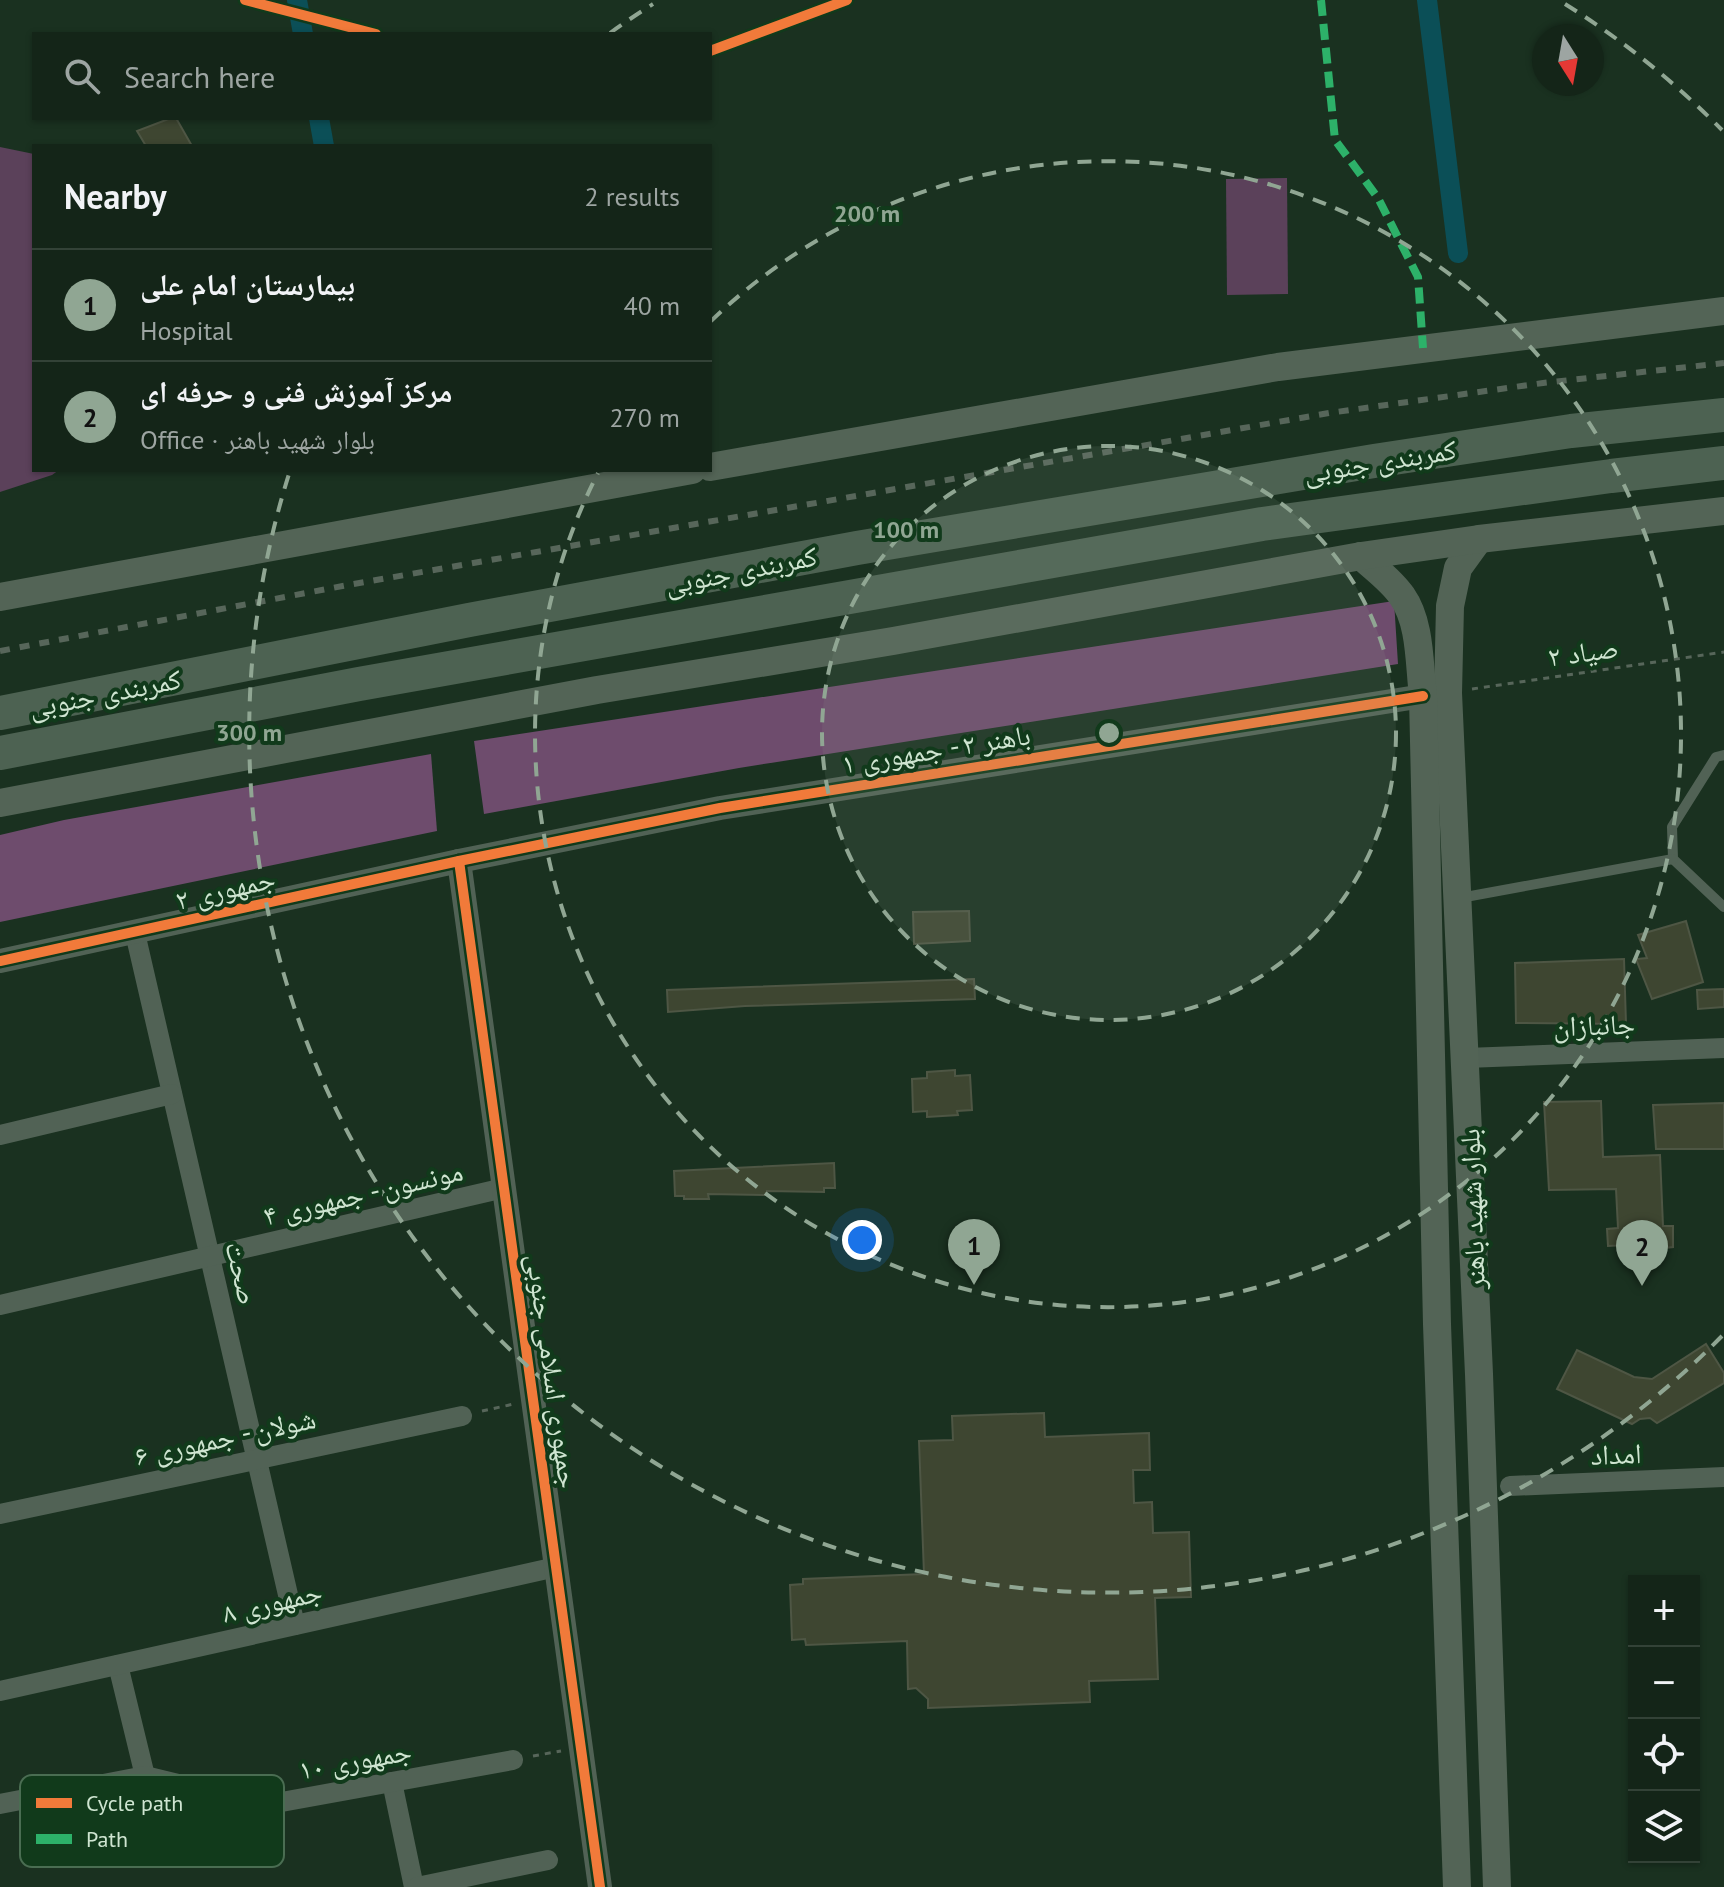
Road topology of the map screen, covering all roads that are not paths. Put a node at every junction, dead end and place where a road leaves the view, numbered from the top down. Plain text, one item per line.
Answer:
1 (1724, 311) edge
2 (1724, 415) edge
3 (1724, 463) edge
4 (712, 467) edge
5 (681, 472) edge
6 (1724, 511) edge
7 (1479, 539) junction
8 (1361, 556) junction
9 (0, 597) edge
10 (1435, 694) junction
11 (0, 713) edge
12 (0, 753) edge
13 (1724, 755) edge
14 (0, 803) edge
15 (1673, 859) junction
16 (459, 861) junction
17 (1458, 899) junction
18 (1724, 907) edge
19 (135, 933) junction
20 (0, 961) edge
21 (1724, 1048) edge
22 (1466, 1058) junction
23 (172, 1094) junction
24 (0, 1135) edge
25 (504, 1188) junction
26 (210, 1257) junction
27 (0, 1305) edge
28 (462, 1416) road end
29 (256, 1459) junction
30 (1724, 1477) edge
31 (1510, 1486) dead end
32 (0, 1514) edge
33 (556, 1567) junction
34 (295, 1625) junction
35 (118, 1665) junction
36 (0, 1691) edge
37 (513, 1760) road end
38 (145, 1775) edge
39 (392, 1782) junction
40 (20, 1800) edge
41 (284, 1802) edge
42 (0, 1804) edge
43 (548, 1860) dead end
44 (416, 1887) edge
45 (600, 1887) edge
46 (1457, 1887) edge
47 (1497, 1887) edge

1 - 4 main road
2 - 11 highway, کمربندی جنوبی
3 - 12 highway, کمربندی جنوبی
5 - 9 main road
6 - 7 main road
7 - 8 main road
7 - 10 main road, بلوار شهید باهنر
8 - 10 main road, بلوار شهید باهنر
8 - 14 main road
10 - 16 street, باهنر ۲ - جمهوری ۱
10 - 17 main road, بلوار شهید باهنر
10 - 46 main road, بلوار شهید باهنر
13 - 15 lane
15 - 17 lane
15 - 18 lane
16 - 19 street, جمهوری ۲
16 - 25 street, جمهوری اسلامی جنوبی
17 - 22 main road, بلوار شهید باهنر
19 - 20 street, جمهوری ۲
19 - 23 street, صحت
21 - 22 street, جانبازان
22 - 47 main road, بلوار شهید باهنر
23 - 24 street
23 - 26 street, صحت
25 - 26 street, مونسون - جمهوری ۴
25 - 33 street, جمهوری اسلامی جنوبی
26 - 27 street, مونسون - جمهوری ۴
26 - 29 street, صحت
28 - 29 street, شولان - جمهوری ۶
29 - 32 street, شولان - جمهوری ۶
29 - 34 street, صحت
30 - 31 street, امداد
33 - 34 street, جمهوری ۸
33 - 45 street, جمهوری اسلامی جنوبی
34 - 35 street, جمهوری ۸
35 - 36 street, جمهوری ۸
35 - 38 street
37 - 39 street, جمهوری ۱۰
39 - 41 street, جمهوری ۱۰
39 - 44 street
40 - 42 street, جمهوری ۱۰
43 - 44 street

